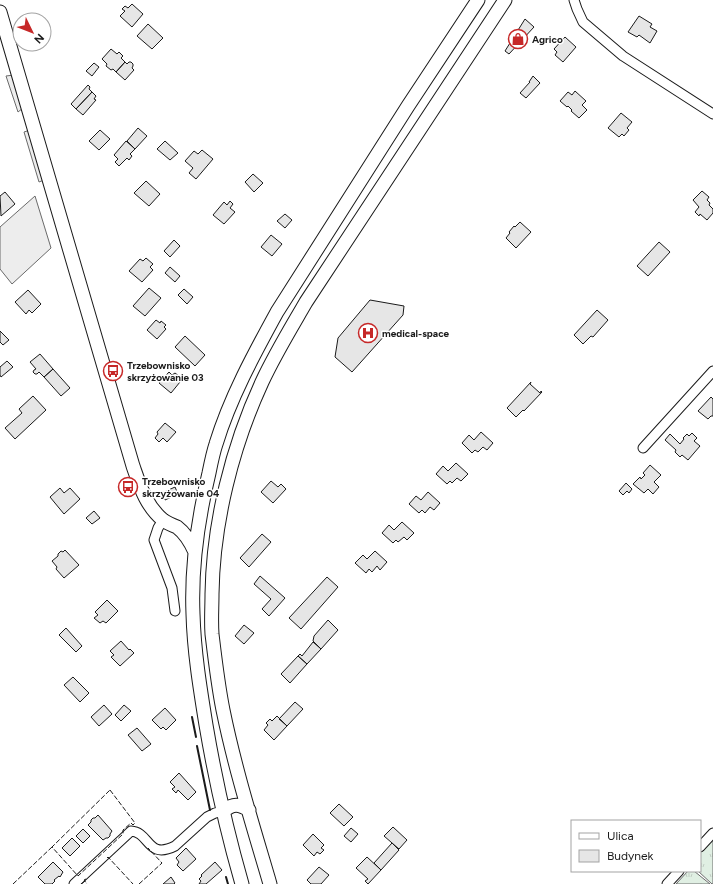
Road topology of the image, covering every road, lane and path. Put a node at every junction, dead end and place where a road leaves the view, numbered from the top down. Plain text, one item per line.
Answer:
1 (478, 0) edge
2 (505, 0) edge
3 (574, 0) edge
4 (0, 12) edge
5 (713, 114) edge
6 (713, 371) edge
7 (643, 448) dead end
8 (163, 520) junction
9 (176, 527) junction
10 (198, 527) junction
11 (216, 543) junction
12 (195, 552) junction
13 (175, 611) dead end
14 (249, 810) junction
15 (224, 811) junction
16 (713, 833) edge
17 (701, 846) edge
18 (678, 872) edge
19 (74, 884) edge
20 (242, 884) edge
21 (270, 884) edge
22 (667, 884) edge

1 - 10 main road
2 - 11 main road
3 - 5 street
4 - 8 main road
6 - 7 street
8 - 9 main road
8 - 13 street
9 - 10 main road
9 - 12 main road
10 - 11 main road
10 - 12 main road
11 - 14 main road
12 - 15 main road
14 - 15 main road
14 - 21 main road
15 - 19 street
15 - 20 main road
16 - 17 street
18 - 22 street

